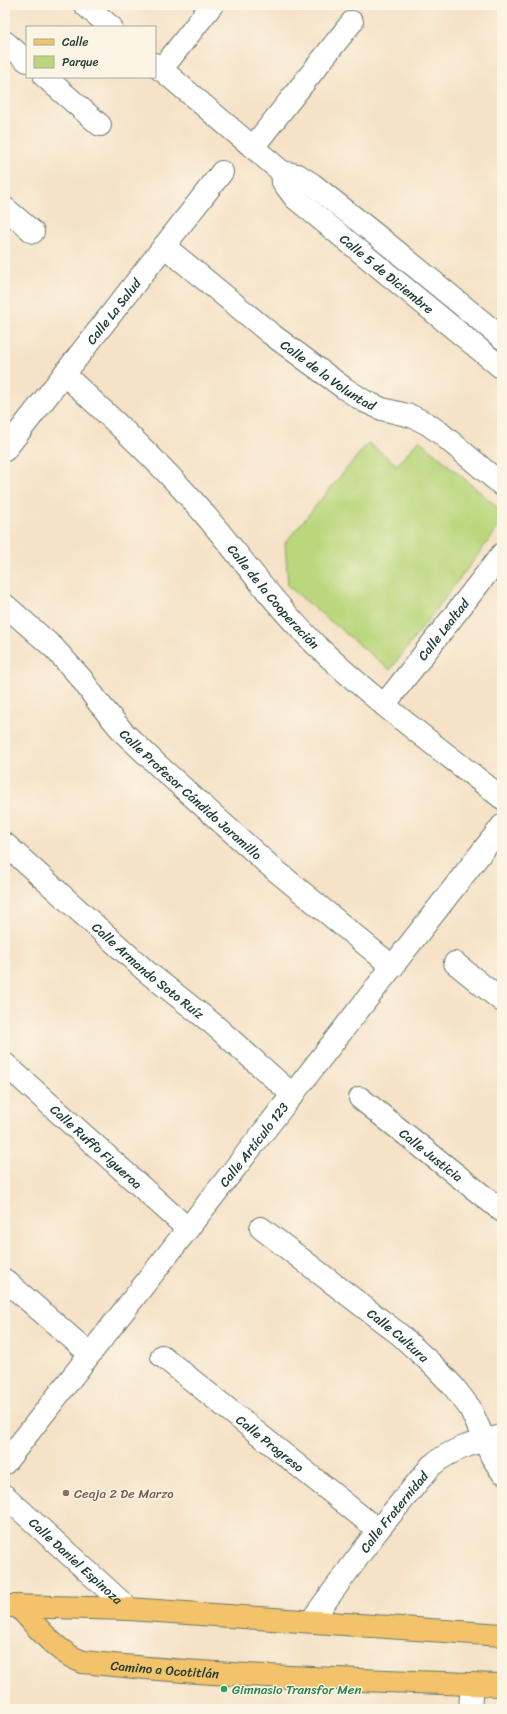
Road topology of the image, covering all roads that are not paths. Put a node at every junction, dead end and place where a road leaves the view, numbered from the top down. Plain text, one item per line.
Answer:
1 (85, 5) edge
2 (212, 5) edge
3 (352, 22) dead end
4 (110, 26) edge
5 (5, 42) edge
6 (26, 60) edge
7 (158, 67) edge
8 (46, 78) edge
9 (100, 124) dead end
10 (253, 147) junction
11 (222, 172) dead end
12 (282, 172) junction
13 (5, 208) edge
14 (33, 232) dead end
15 (164, 246) junction
16 (502, 338) edge
17 (502, 368) edge
18 (64, 374) junction
19 (5, 450) edge
20 (502, 485) edge
21 (502, 554) edge
22 (5, 605) edge
23 (384, 705) junction
24 (502, 798) edge
25 (502, 826) edge
26 (5, 844) edge
27 (455, 963) dead end
28 (393, 967) junction
29 (502, 1001) edge
30 (5, 1064) edge
31 (293, 1095) junction
32 (360, 1098) dead end
33 (502, 1212) edge
34 (261, 1228) dead end
35 (188, 1229) junction
36 (5, 1280) edge
37 (90, 1354) junction
38 (162, 1356) dead end
39 (493, 1438) edge
40 (5, 1463) edge
41 (502, 1472) edge
42 (5, 1496) edge
43 (378, 1530) junction
44 (9, 1602) edge
45 (128, 1609) junction
46 (311, 1621) junction
47 (502, 1635) edge
48 (472, 1684) junction
49 (502, 1685) edge
50 (470, 1709) edge

1 - 4 street
2 - 7 street
3 - 10 street
5 - 6 street
7 - 10 street, Calle 5 de Diciembre
8 - 9 street
10 - 12 street, Calle 5 de Diciembre
11 - 15 street, Calle La Salud
12 - 16 street, Calle 5 de Diciembre
12 - 17 street, Calle 5 de Diciembre
13 - 14 street
15 - 18 street, Calle La Salud
15 - 20 street, Calle de la Voluntad
18 - 19 street, Calle La Salud
18 - 23 street, Calle de la Cooperación
21 - 23 street, Calle Lealtad
22 - 28 street, Calle Profesor Cándido Jaramillo
23 - 24 street, Calle de la Cooperación
25 - 28 street, Calle Artículo 123
26 - 31 street, Calle Armando Soto Ruíz
27 - 29 street
28 - 31 street, Calle Artículo 123
30 - 35 street, Calle Ruffo Figueroa
31 - 35 street, Calle Artículo 123
32 - 33 street, Calle Justicia
34 - 39 street, Calle Cultura
35 - 37 street, Calle Artículo 123
36 - 37 street
37 - 40 street, Calle Artículo 123
38 - 43 street, Calle Progreso
39 - 41 street, Calle Cultura
39 - 43 street, Calle Fraternidad
42 - 45 street, Calle Daniel Espinoza
43 - 46 street, Calle Fraternidad
44 - 45 main road, Camino a Ocotitlán
44 - 48 main road, Camino a Ocotitlán
45 - 46 main road, Camino a Ocotitlán
46 - 47 main road, Camino a Ocotitlán
48 - 49 main road, Camino a Ocotitlán
48 - 50 street

